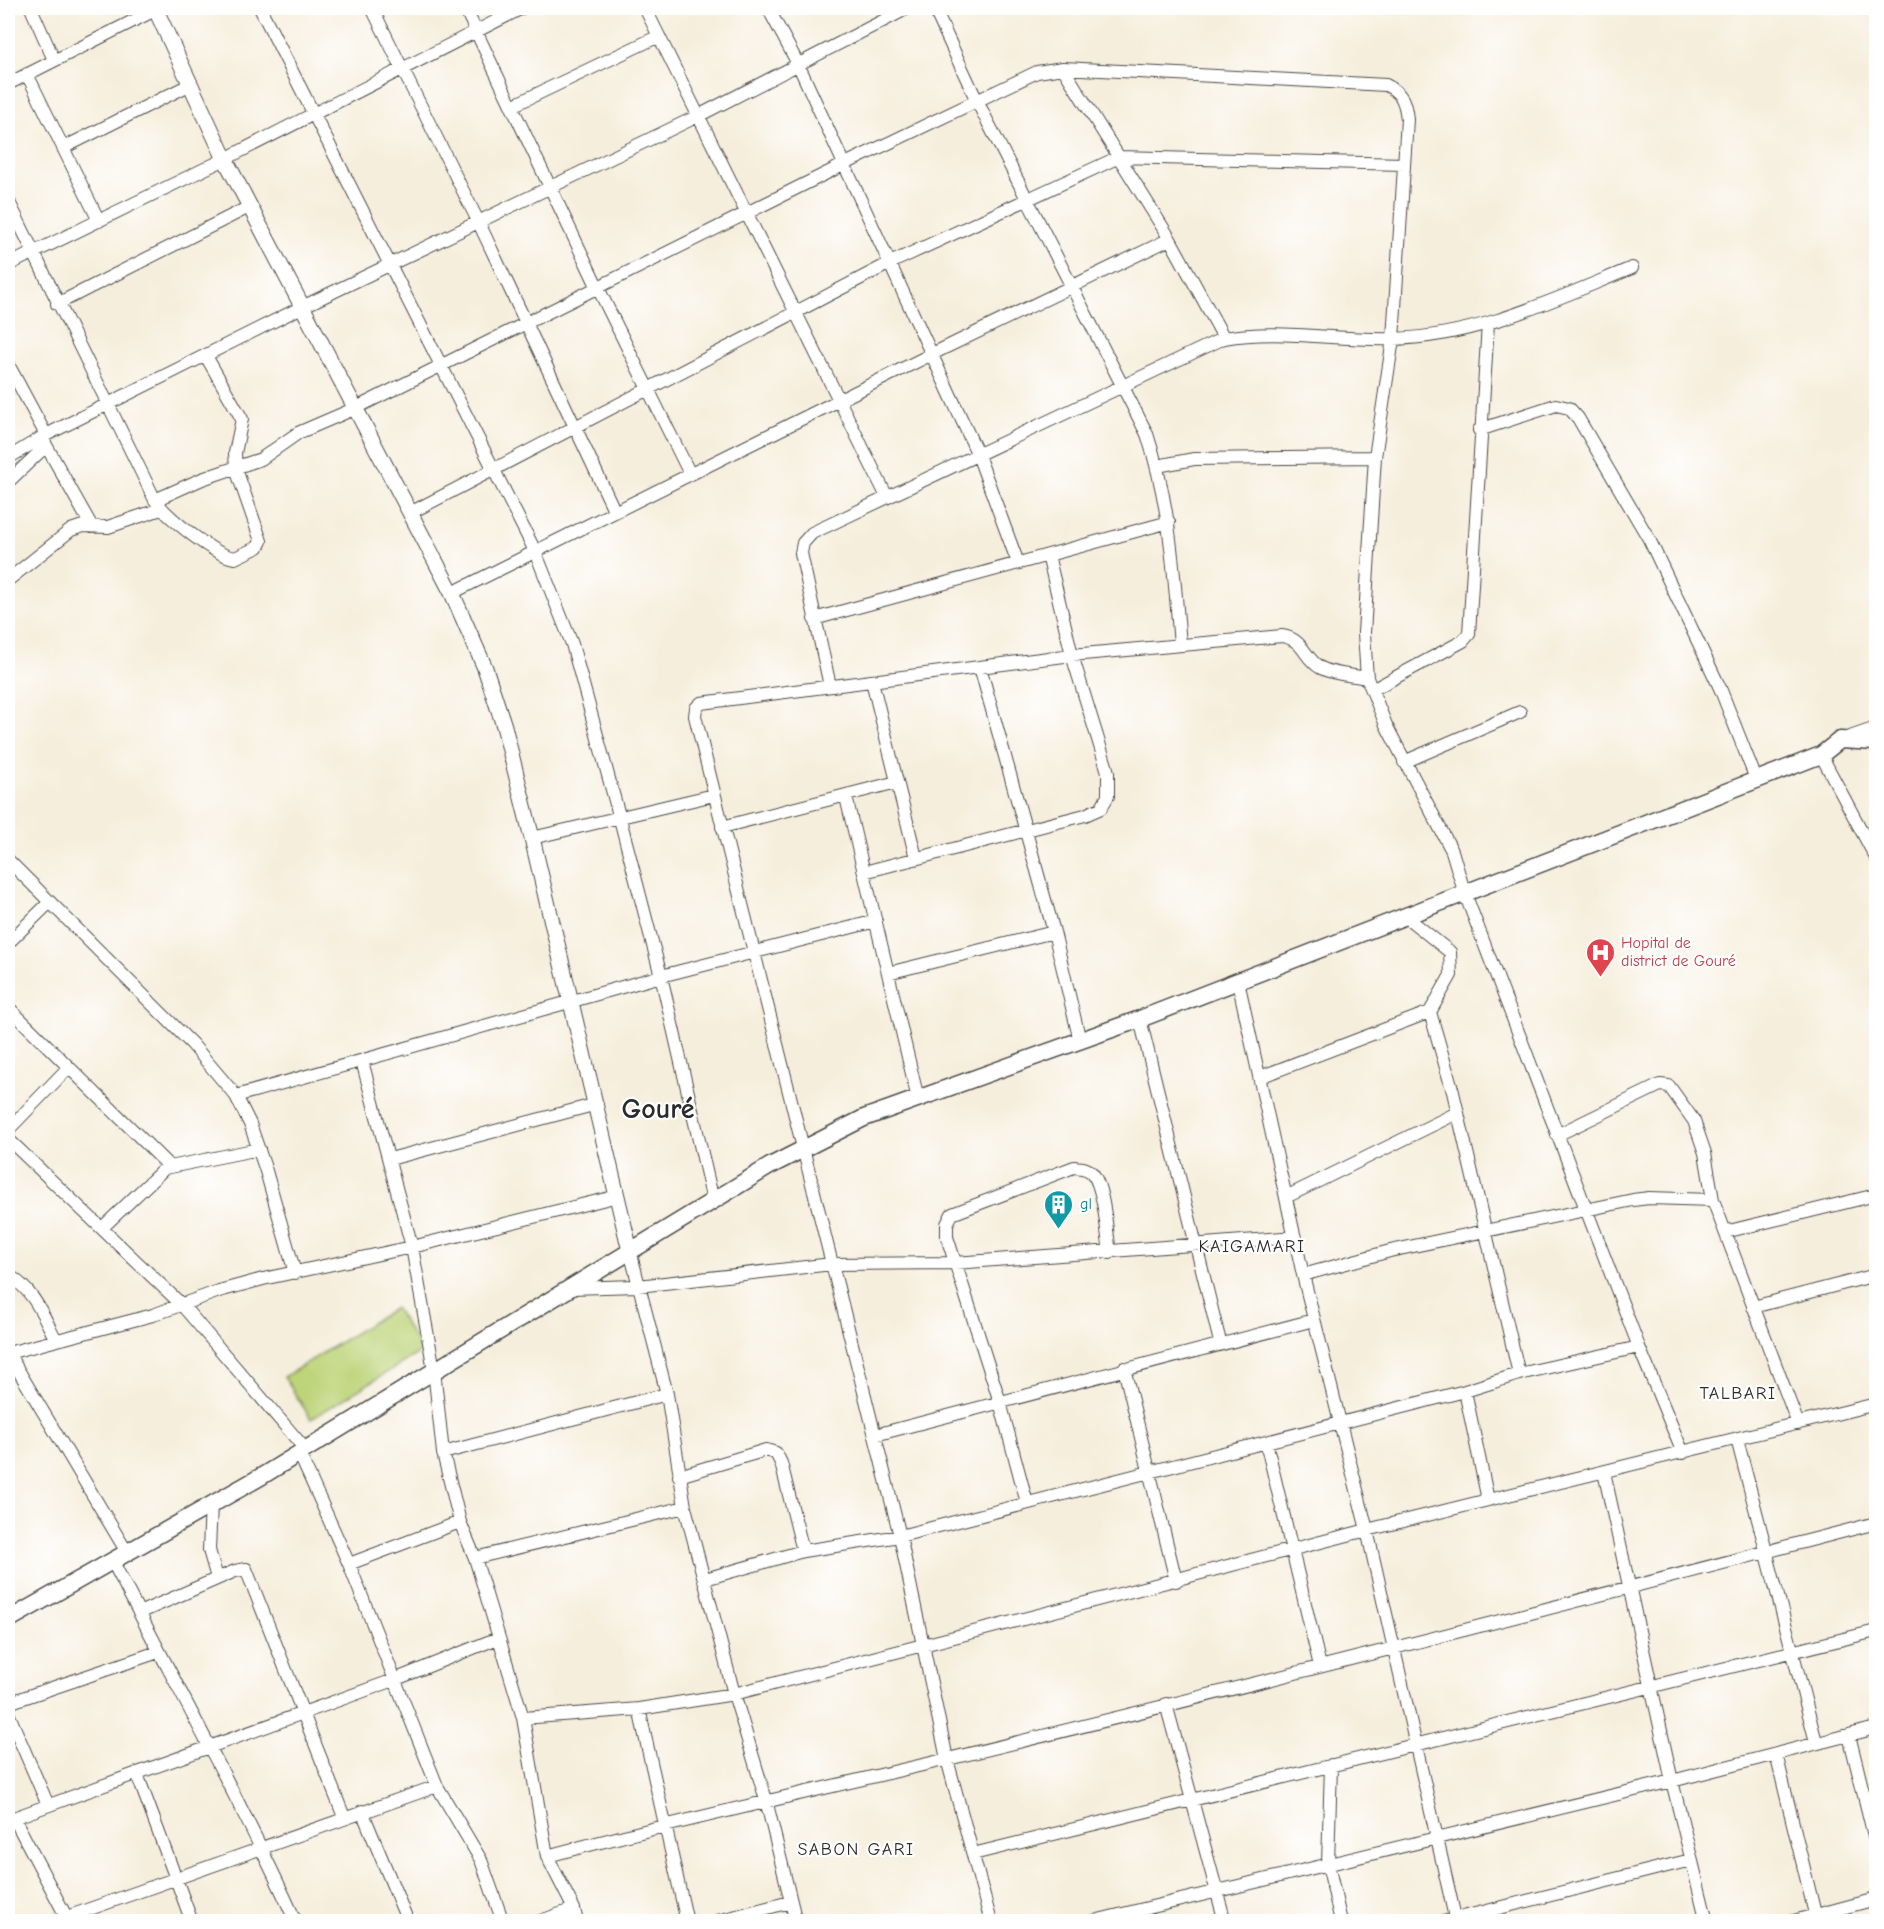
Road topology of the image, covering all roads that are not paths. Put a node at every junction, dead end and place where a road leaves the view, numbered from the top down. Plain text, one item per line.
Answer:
1 (31, 8) edge
2 (156, 8) edge
3 (260, 8) edge
4 (372, 8) edge
5 (465, 8) edge
6 (522, 8) edge
7 (645, 8) edge
8 (768, 8) edge
9 (908, 8) edge
10 (934, 8) edge
11 (476, 31) junction
12 (659, 36) junction
13 (54, 60) junction
14 (798, 64) junction
15 (403, 68) junction
16 (1063, 68) junction
17 (27, 74) junction
18 (8, 84) edge
19 (189, 85) junction
20 (977, 101) junction
21 (512, 106) junction
22 (313, 114) junction
23 (700, 115) junction
24 (63, 148) junction
25 (1119, 157) junction
26 (225, 159) junction
27 (845, 164) junction
28 (1404, 164) junction
29 (552, 188) junction
30 (1027, 199) junction
31 (8, 200) edge
32 (250, 206) junction
33 (748, 213) junction
34 (99, 221) junction
35 (479, 223) junction
36 (1170, 239) junction
37 (33, 253) junction
38 (890, 263) junction
39 (8, 265) edge
40 (390, 266) junction
41 (1632, 268) dead end
42 (597, 286) junction
43 (1072, 286) junction
44 (57, 304) junction
45 (302, 307) junction
46 (796, 312) junction
47 (525, 322) junction
48 (1488, 323) junction
49 (1224, 338) junction
50 (1393, 339) junction
51 (932, 354) junction
52 (206, 356) junction
53 (8, 364) edge
54 (440, 364) junction
55 (1123, 386) junction
56 (647, 388) junction
57 (838, 400) junction
58 (108, 405) junction
59 (356, 408) junction
60 (574, 427) junction
61 (1479, 430) junction
62 (45, 440) junction
63 (978, 455) junction
64 (1375, 457) junction
65 (8, 458) edge
66 (1157, 466) junction
67 (236, 469) junction
68 (494, 469) junction
69 (690, 474) junction
70 (8, 482) edge
71 (887, 497) junction
72 (158, 504) junction
73 (615, 512) junction
74 (410, 513) junction
75 (1169, 522) junction
76 (92, 527) junction
77 (535, 551) junction
78 (1048, 555) junction
79 (1018, 563) junction
80 (8, 580) edge
81 (452, 593) junction
82 (814, 619) junction
83 (1180, 645) junction
84 (1072, 655) junction
85 (980, 667) junction
86 (1367, 678) junction
87 (872, 681) junction
88 (830, 686) junction
89 (1372, 690) junction
90 (1520, 712) dead end
91 (1876, 728) edge
92 (1840, 740) junction
93 (1876, 742) edge
94 (1821, 755) junction
95 (1404, 762) junction
96 (1756, 779) junction
97 (897, 782) junction
98 (714, 795) junction
99 (846, 796) junction
100 (620, 819) junction
101 (722, 827) junction
102 (1025, 830) junction
103 (532, 838) junction
104 (916, 858) junction
105 (1876, 858) edge
106 (8, 860) edge
107 (864, 872) junction
108 (1464, 891) junction
109 (50, 902) junction
110 (1404, 915) junction
111 (876, 921) junction
112 (1054, 932) junction
113 (8, 944) edge
114 (753, 953) junction
115 (888, 973) junction
116 (661, 976) junction
117 (1238, 981) junction
118 (572, 1003) junction
119 (8, 1007) edge
120 (1430, 1012) junction
121 (1140, 1019) junction
122 (1080, 1041) junction
123 (362, 1061) junction
124 (69, 1067) junction
125 (1260, 1077) junction
126 (236, 1096) junction
127 (918, 1099) junction
128 (597, 1104) junction
129 (1457, 1113) junction
130 (707, 1115) dead end
131 (694, 1118) junction
132 (8, 1130) edge
133 (1557, 1135) junction
134 (8, 1139) edge
135 (801, 1148) junction
136 (259, 1149) junction
137 (390, 1159) junction
138 (169, 1166) junction
139 (1876, 1195) edge
140 (618, 1196) junction
141 (1286, 1197) junction
142 (1713, 1200) junction
143 (713, 1201) junction
144 (1586, 1212) junction
145 (102, 1228) junction
146 (1725, 1232) junction
147 (1484, 1233) junction
148 (1295, 1238) junction
149 (412, 1247) junction
150 (1197, 1247) junction
151 (630, 1251) junction
152 (1110, 1253) junction
153 (832, 1263) junction
154 (955, 1263) junction
155 (295, 1273) junction
156 (8, 1275) edge
157 (1303, 1275) junction
158 (1876, 1275) edge
159 (638, 1286) junction
160 (567, 1289) junction
161 (182, 1305) junction
162 (1753, 1307) junction
163 (1314, 1320) junction
164 (56, 1340) junction
165 (1220, 1342) junction
166 (1639, 1347) junction
167 (8, 1353) edge
168 (1124, 1368) junction
169 (434, 1370) junction
170 (1519, 1374) junction
171 (1465, 1391) junction
172 (668, 1394) junction
173 (1000, 1402) junction
174 (1876, 1404) edge
175 (1340, 1423) junction
176 (1798, 1424) junction
177 (875, 1435) junction
178 (1737, 1439) junction
179 (1266, 1442) junction
180 (302, 1451) junction
181 (443, 1453) junction
182 (1683, 1453) junction
183 (1151, 1472) junction
184 (1604, 1472) junction
185 (679, 1476) junction
186 (1488, 1500) junction
187 (1027, 1503) junction
188 (212, 1504) junction
189 (685, 1507) junction
190 (460, 1522) junction
191 (1876, 1523) edge
192 (1367, 1530) junction
193 (900, 1536) junction
194 (1293, 1550) junction
195 (803, 1551) junction
196 (1765, 1552) junction
197 (121, 1558) junction
198 (475, 1558) junction
199 (349, 1564) junction
200 (217, 1578) junction
201 (705, 1579) junction
202 (1176, 1581) junction
203 (1629, 1587) junction
204 (139, 1613) junction
205 (8, 1620) edge
206 (1876, 1631) edge
207 (498, 1638) junction
208 (923, 1645) junction
209 (1394, 1647) junction
210 (158, 1652) junction
211 (1792, 1653) junction
212 (1320, 1666) junction
213 (394, 1680) junction
214 (1651, 1687) junction
215 (734, 1694) junction
216 (1166, 1704) junction
217 (8, 1706) edge
218 (639, 1709) junction
219 (304, 1712) junction
220 (8, 1713) edge
221 (522, 1719) junction
222 (1876, 1728) edge
223 (1849, 1735) junction
224 (1816, 1742) junction
225 (1416, 1745) junction
226 (212, 1747) junction
227 (1776, 1754) junction
228 (947, 1759) junction
229 (1331, 1765) junction
230 (137, 1774) junction
231 (1672, 1781) junction
232 (437, 1786) junction
233 (1191, 1799) junction
234 (766, 1800) junction
235 (48, 1805) junction
236 (362, 1811) junction
237 (344, 1817) junction
238 (11, 1819) edge
239 (667, 1824) junction
240 (1437, 1836) junction
241 (1876, 1844) edge
242 (262, 1847) junction
243 (973, 1854) junction
244 (547, 1856) junction
245 (1691, 1860) junction
246 (1328, 1864) junction
247 (176, 1878) junction
248 (1216, 1891) junction
249 (1876, 1899) edge
250 (790, 1902) junction
251 (575, 1915) edge
252 (1816, 1918) edge
253 (68, 1919) edge
254 (1109, 1919) edge
255 (1451, 1921) edge
256 (53, 1922) edge
257 (192, 1922) edge
258 (296, 1922) edge
259 (408, 1922) edge
260 (503, 1922) edge
261 (538, 1922) edge
262 (687, 1922) edge
263 (714, 1922) edge
264 (796, 1922) edge
265 (991, 1922) edge
266 (1090, 1922) edge
267 (1225, 1922) edge
268 (1341, 1922) edge
269 (1707, 1922) edge
270 (1790, 1922) edge

1 - 13 street
2 - 13 street
2 - 19 main road
3 - 22 street
4 - 15 street
5 - 11 street
6 - 11 street
7 - 12 street
8 - 14 street
9 - 14 street
10 - 20 street
11 - 15 street
11 - 21 street
12 - 21 street
12 - 23 street
13 - 17 street
14 - 23 street
14 - 27 street
15 - 22 street
15 - 35 street
16 - 20 street
16 - 25 street
16 - 28 street
17 - 18 street
17 - 24 street
19 - 24 street
19 - 26 main road
20 - 27 street
20 - 30 street
21 - 29 street
22 - 26 street
22 - 40 street
23 - 29 street
23 - 33 street
24 - 34 street
25 - 28 street
25 - 30 street
25 - 36 street
26 - 32 main road
26 - 34 street
27 - 33 street
27 - 38 street
28 - 50 street
29 - 35 street
29 - 42 street
30 - 38 street
30 - 43 street
31 - 37 street
32 - 44 street
32 - 45 main road
33 - 42 street
33 - 46 street
34 - 37 street
35 - 40 street
35 - 47 street
36 - 43 street
36 - 49 street
37 - 39 street
37 - 44 street
38 - 46 street
38 - 51 street
40 - 45 street
40 - 54 street
41 - 48 street
42 - 47 street
42 - 56 street
43 - 51 street
43 - 55 street
44 - 58 street
45 - 52 street
45 - 59 main road
46 - 56 street
46 - 57 street
47 - 54 street
47 - 60 street
48 - 50 street
48 - 61 street
49 - 50 street
49 - 55 street
50 - 64 street
51 - 57 street
51 - 63 street
52 - 58 street
52 - 67 street
53 - 62 street
54 - 59 street
54 - 68 street
55 - 63 street
55 - 66 street
56 - 60 street
56 - 69 street
57 - 69 street
57 - 71 street
58 - 62 street
58 - 72 street
59 - 67 street
59 - 74 main road
60 - 68 street
60 - 73 street
61 - 89 street
61 - 96 street
62 - 65 street
62 - 70 street
62 - 76 street
63 - 71 street
63 - 79 street
64 - 66 street
64 - 86 street
66 - 75 street
67 - 72 street
67 - 72 street
68 - 74 street
68 - 77 street
69 - 73 street
71 - 82 street
72 - 76 street
73 - 77 street
74 - 81 main road
75 - 78 street
75 - 83 street
76 - 80 street
77 - 81 street
77 - 100 street
78 - 79 street
78 - 84 street
79 - 82 street
81 - 103 main road
82 - 88 street
83 - 84 street
83 - 86 street
84 - 85 street
84 - 102 street
85 - 87 street
85 - 102 street
86 - 89 street
87 - 88 street
87 - 97 street
88 - 98 street
89 - 95 street
90 - 95 street
91 - 92 street
92 - 93 highway
92 - 94 highway
94 - 96 highway
94 - 105 street
95 - 108 street
96 - 108 highway
97 - 99 street
97 - 104 street
98 - 100 street
98 - 101 street
99 - 101 street
99 - 107 street
100 - 103 street
100 - 116 street
101 - 114 street
102 - 104 street
102 - 112 street
103 - 118 main road
104 - 107 street
106 - 109 street
107 - 111 street
108 - 110 highway
108 - 133 street
109 - 113 street
109 - 126 street
110 - 117 highway
110 - 120 street
111 - 114 street
111 - 115 street
112 - 115 street
112 - 122 street
114 - 116 street
114 - 135 street
115 - 127 street
116 - 118 street
116 - 131 street
117 - 121 highway
117 - 125 street
118 - 123 street
118 - 128 main road
119 - 124 street
120 - 125 street
120 - 129 street
121 - 122 highway
121 - 150 street
122 - 127 highway
123 - 126 street
123 - 137 street
124 - 132 street
124 - 138 street
125 - 141 street
126 - 136 street
127 - 135 highway
128 - 137 street
128 - 140 main road
129 - 141 street
129 - 147 street
130 - 131 street
131 - 143 street
133 - 142 street
133 - 144 street
134 - 145 street
135 - 143 highway
135 - 153 street
136 - 138 street
136 - 155 street
137 - 149 street
138 - 145 street
139 - 146 street
140 - 149 street
140 - 151 main road
141 - 148 street
142 - 144 street
142 - 146 street
143 - 151 highway
144 - 147 street
144 - 166 street
145 - 161 street
146 - 162 street
147 - 157 street
147 - 170 street
148 - 150 street
148 - 157 street
149 - 155 street
149 - 169 street
150 - 152 street
150 - 165 street
151 - 159 street
151 - 160 highway
152 - 154 street
152 - 154 street
153 - 154 street
153 - 159 street
153 - 177 street
154 - 173 street
155 - 161 street
156 - 164 street
157 - 163 street
158 - 162 street
159 - 160 street
159 - 172 street
160 - 169 highway
161 - 164 street
161 - 180 street
162 - 176 street
163 - 165 street
163 - 175 street
164 - 167 street
165 - 168 street
166 - 170 street
166 - 182 street
167 - 197 street
168 - 173 street
168 - 183 street
169 - 180 highway
169 - 181 street
170 - 171 street
171 - 175 street
171 - 186 street
172 - 181 street
172 - 185 street
173 - 177 street
173 - 187 street
174 - 176 street
175 - 179 street
175 - 192 street
176 - 178 street
177 - 193 street
178 - 182 street
178 - 196 street
179 - 183 street
179 - 194 street
180 - 188 highway
180 - 199 street
181 - 190 street
182 - 184 street
183 - 187 street
183 - 202 street
184 - 186 street
184 - 203 street
185 - 189 street
185 - 195 street
186 - 192 street
187 - 193 street
188 - 197 highway
188 - 200 street
189 - 198 street
189 - 201 street
190 - 198 street
190 - 199 street
191 - 196 street
192 - 194 street
192 - 209 street
193 - 195 street
193 - 208 street
194 - 202 street
194 - 212 street
195 - 201 street
196 - 203 street
196 - 211 street
197 - 204 street
197 - 205 highway
198 - 207 street
199 - 213 street
200 - 204 street
200 - 219 street
201 - 215 street
202 - 208 street
203 - 209 street
203 - 214 street
204 - 210 street
206 - 211 street
207 - 213 street
207 - 221 street
208 - 215 street
208 - 228 street
209 - 212 street
209 - 225 street
210 - 217 street
210 - 226 street
211 - 214 street
211 - 224 street
212 - 216 street
213 - 219 street
213 - 232 street
214 - 225 street
214 - 231 street
215 - 218 street
215 - 234 street
216 - 228 street
216 - 233 street
218 - 221 street
218 - 239 street
219 - 226 street
219 - 237 street
220 - 235 street
221 - 244 street
222 - 223 street
223 - 224 street
223 - 241 street
224 - 227 street
225 - 229 street
225 - 240 street
226 - 230 street
226 - 242 street
227 - 231 street
227 - 252 street
228 - 234 street
228 - 243 street
229 - 233 street
229 - 246 street
230 - 235 street
230 - 247 street
231 - 240 street
231 - 245 street
232 - 236 street
232 - 260 street
233 - 243 street
233 - 248 street
234 - 239 street
234 - 250 street
235 - 238 street
236 - 237 street
236 - 259 street
237 - 242 street
238 - 253 street
239 - 244 street
239 - 262 street
240 - 246 street
240 - 255 street
242 - 247 street
242 - 258 street
243 - 265 street
244 - 251 street
245 - 255 street
245 - 269 street
246 - 248 street
246 - 268 street
247 - 253 street
247 - 257 street
248 - 254 street
248 - 267 street
249 - 252 street
250 - 263 street
250 - 264 street
251 - 261 street
252 - 270 street
253 - 256 street
254 - 266 street

